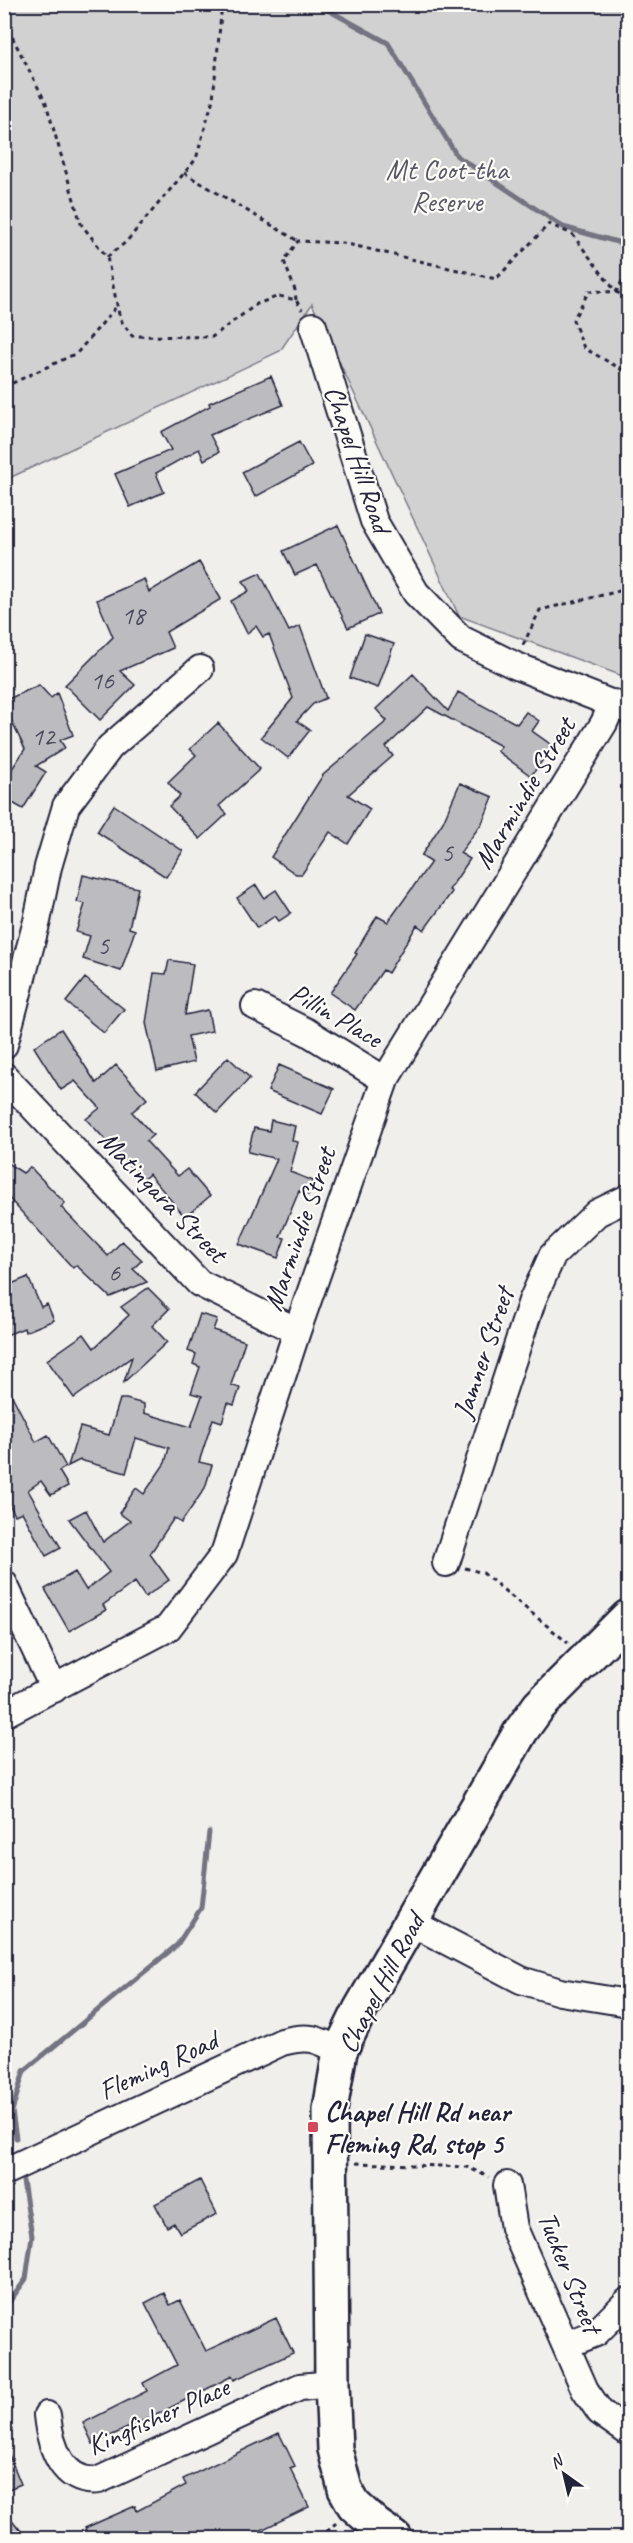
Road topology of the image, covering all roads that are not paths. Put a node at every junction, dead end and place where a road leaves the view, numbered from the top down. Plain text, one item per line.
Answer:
1 (313, 326) road end
2 (200, 669) dead end
3 (620, 706) edge
4 (255, 1006) dead end
5 (4, 1045) edge
6 (4, 1076) edge
7 (385, 1080) junction
8 (628, 1198) edge
9 (297, 1331) junction
10 (446, 1563) road end
11 (4, 1584) edge
12 (628, 1617) edge
13 (54, 1689) junction
14 (4, 1714) edge
15 (412, 1923) junction
16 (628, 2003) edge
17 (340, 2050) junction
18 (4, 2172) edge
19 (507, 2185) road end
20 (628, 2301) edge
21 (566, 2345) junction
22 (332, 2384) junction
23 (47, 2415) dead end
24 (628, 2432) edge
25 (395, 2538) edge

1 - 3 street, Chapel Hill Road
2 - 5 street
3 - 7 street, Marmindie Street
4 - 7 street, Pillin Place
6 - 9 street, Matingara Street
7 - 9 street, Marmindie Street
8 - 10 street, Jamner Street
9 - 13 street, Marmindie Street
11 - 13 street
12 - 15 main road, Chapel Hill Road
13 - 14 street, Marmindie Street
15 - 16 street
15 - 17 main road, Chapel Hill Road
17 - 18 street, Fleming Road
17 - 22 main road, Chapel Hill Road
19 - 21 street, Tucker Street
20 - 21 street
21 - 24 street, Tucker Street
22 - 23 street, Kingfisher Place
22 - 25 main road, Chapel Hill Road

